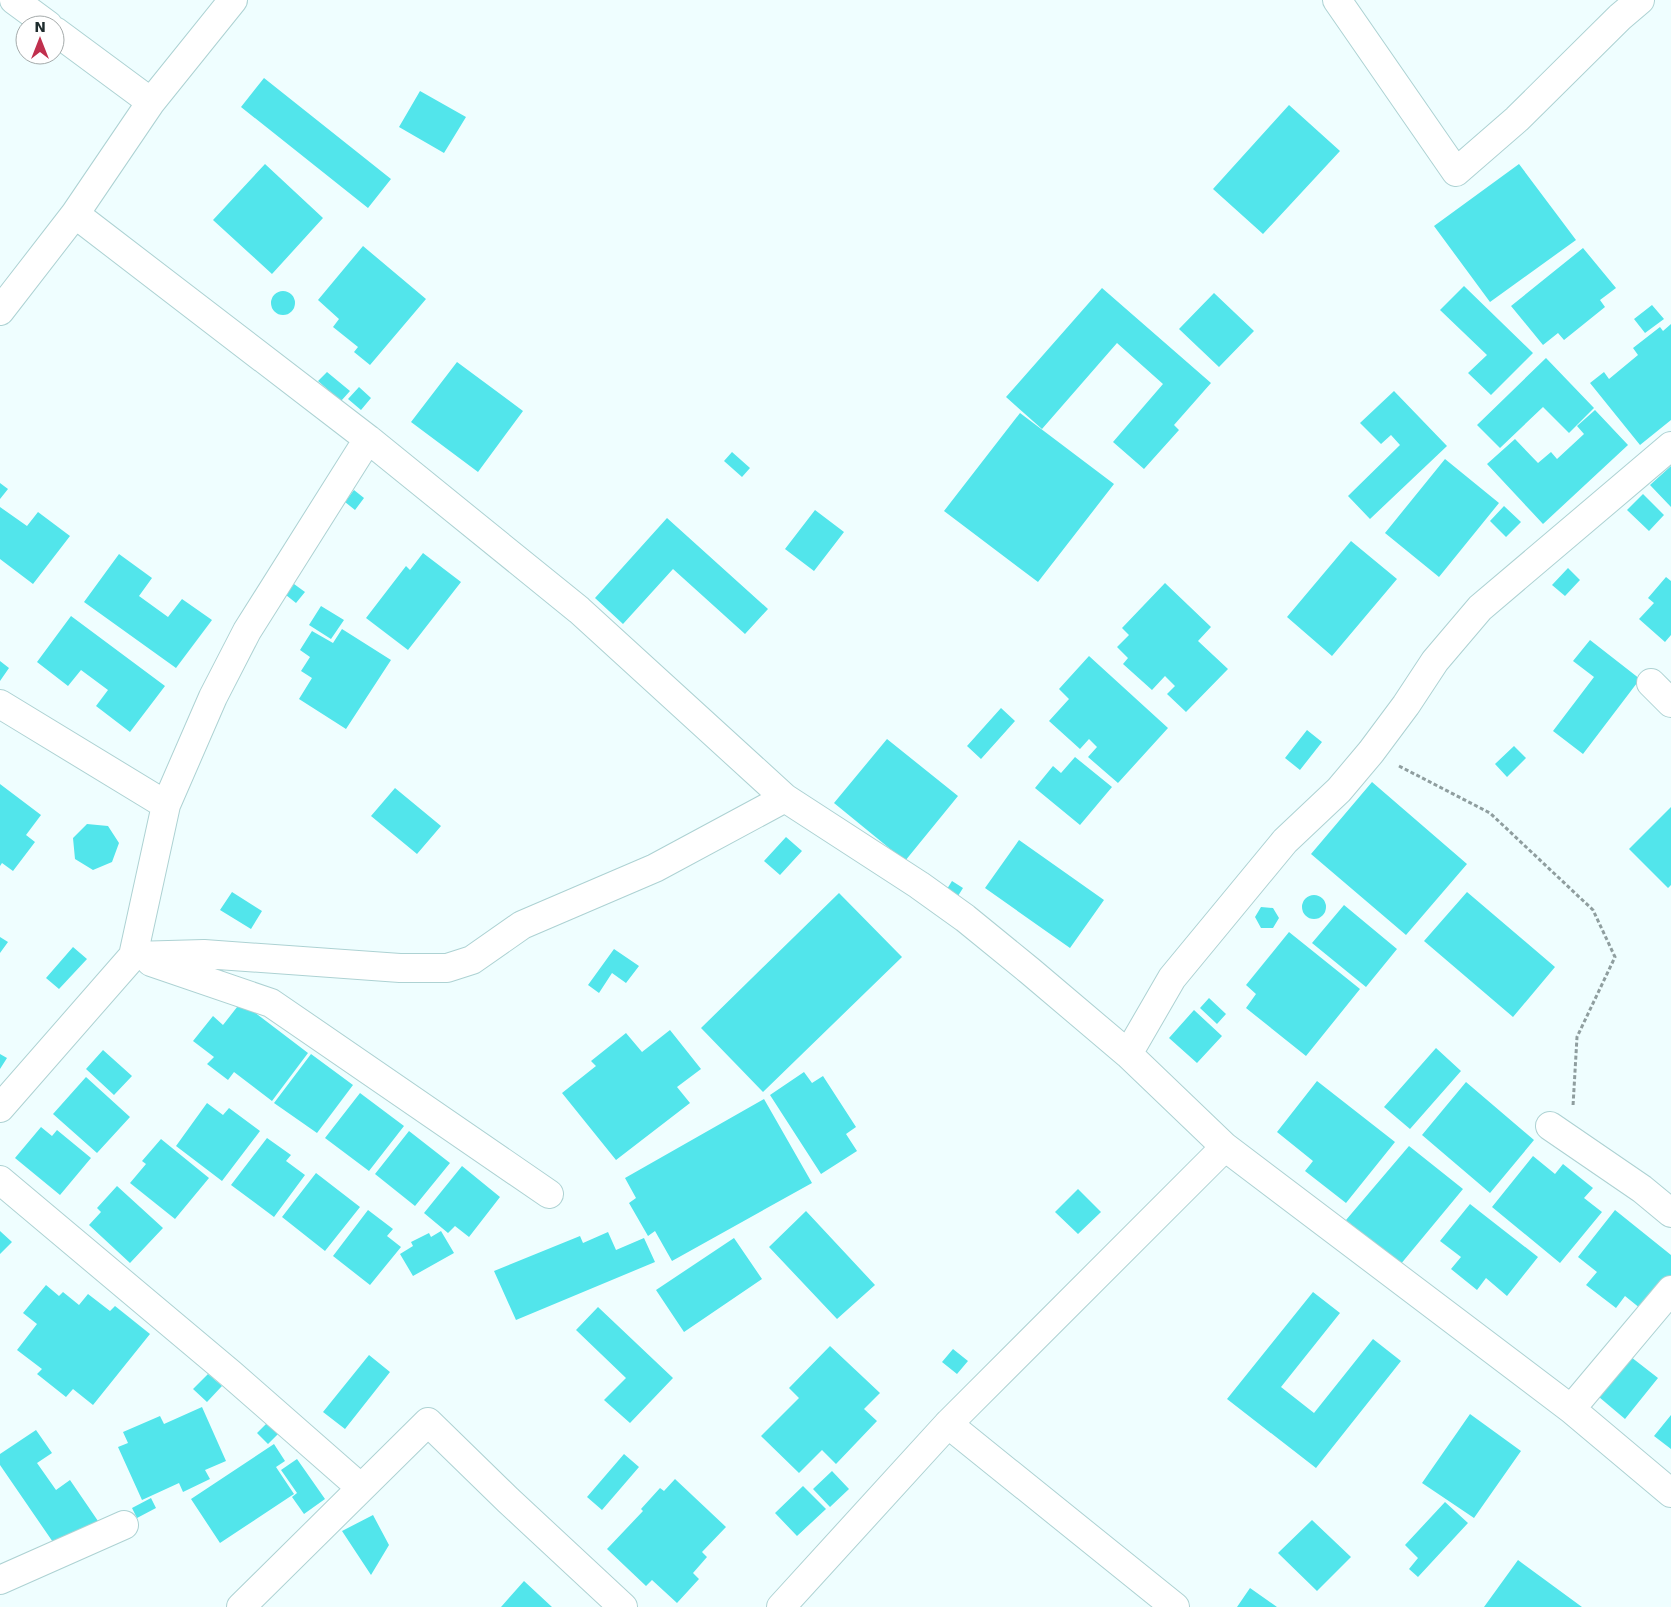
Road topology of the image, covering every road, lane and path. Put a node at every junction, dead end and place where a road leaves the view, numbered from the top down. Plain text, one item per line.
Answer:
1 (14, 0) edge
2 (233, 0) edge
3 (1337, 0) edge
4 (1640, 0) edge
5 (34, 15) edge
6 (65, 38) edge
7 (151, 102) junction
8 (75, 214) junction
9 (0, 311) edge
10 (368, 439) junction
11 (1671, 446) edge
12 (1651, 683) dead end
13 (1671, 703) edge
14 (0, 704) edge
15 (1371, 752) junction
16 (785, 798) junction
17 (166, 805) junction
18 (133, 956) junction
19 (1128, 1054) junction
20 (0, 1108) edge
21 (1561, 1133) joint
22 (1225, 1147) junction
23 (0, 1180) edge
24 (549, 1194) dead end
25 (1671, 1213) edge
26 (1671, 1290) edge
27 (1571, 1409) junction
28 (948, 1424) junction
29 (361, 1488) junction
30 (1671, 1493) edge
31 (124, 1525) dead end
32 (0, 1580) edge
33 (241, 1607) edge
34 (623, 1607) edge
35 (781, 1607) edge
36 (1175, 1607) edge

1 - 5 street
2 - 7 street
3 - 4 street
6 - 7 street
7 - 8 street
8 - 9 street
8 - 10 street
10 - 16 street
10 - 17 street
11 - 15 street
12 - 13 street
14 - 17 street
15 - 19 street
15 - 21 path
16 - 18 street
16 - 19 street
17 - 18 street
18 - 20 street
18 - 24 street
19 - 22 street
21 - 25 street
22 - 27 street
22 - 28 street
23 - 29 street
26 - 27 street
27 - 30 street
28 - 35 street
28 - 36 street
29 - 33 street
29 - 34 street
31 - 32 street

